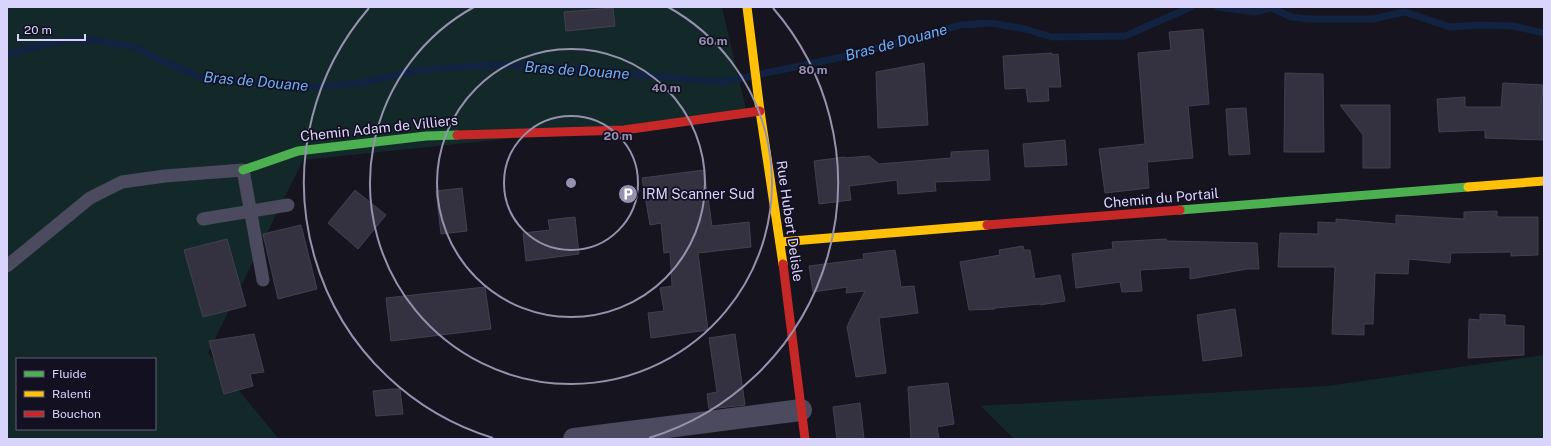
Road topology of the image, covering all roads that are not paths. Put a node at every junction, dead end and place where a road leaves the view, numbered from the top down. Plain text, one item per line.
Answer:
1 (747, 7) edge
2 (760, 111) junction
3 (243, 170) junction
4 (1544, 181) edge
5 (288, 205) dead end
6 (250, 212) junction
7 (204, 219) dead end
8 (780, 242) junction
9 (7, 266) edge
10 (264, 280) dead end
11 (801, 410) junction
12 (574, 439) edge
13 (805, 439) edge

1 - 2 street, Rue Hubert Delisle
2 - 3 street, Chemin Adam de Villiers
2 - 8 street, Rue Hubert Delisle
3 - 6 lane
3 - 9 lane, Chemin Adam de Villiers
4 - 8 street, Chemin du Portail
5 - 6 lane
6 - 7 lane
6 - 10 lane
8 - 11 street, Rue Hubert Delisle
11 - 12 street
11 - 13 street, Rue Hubert Delisle

